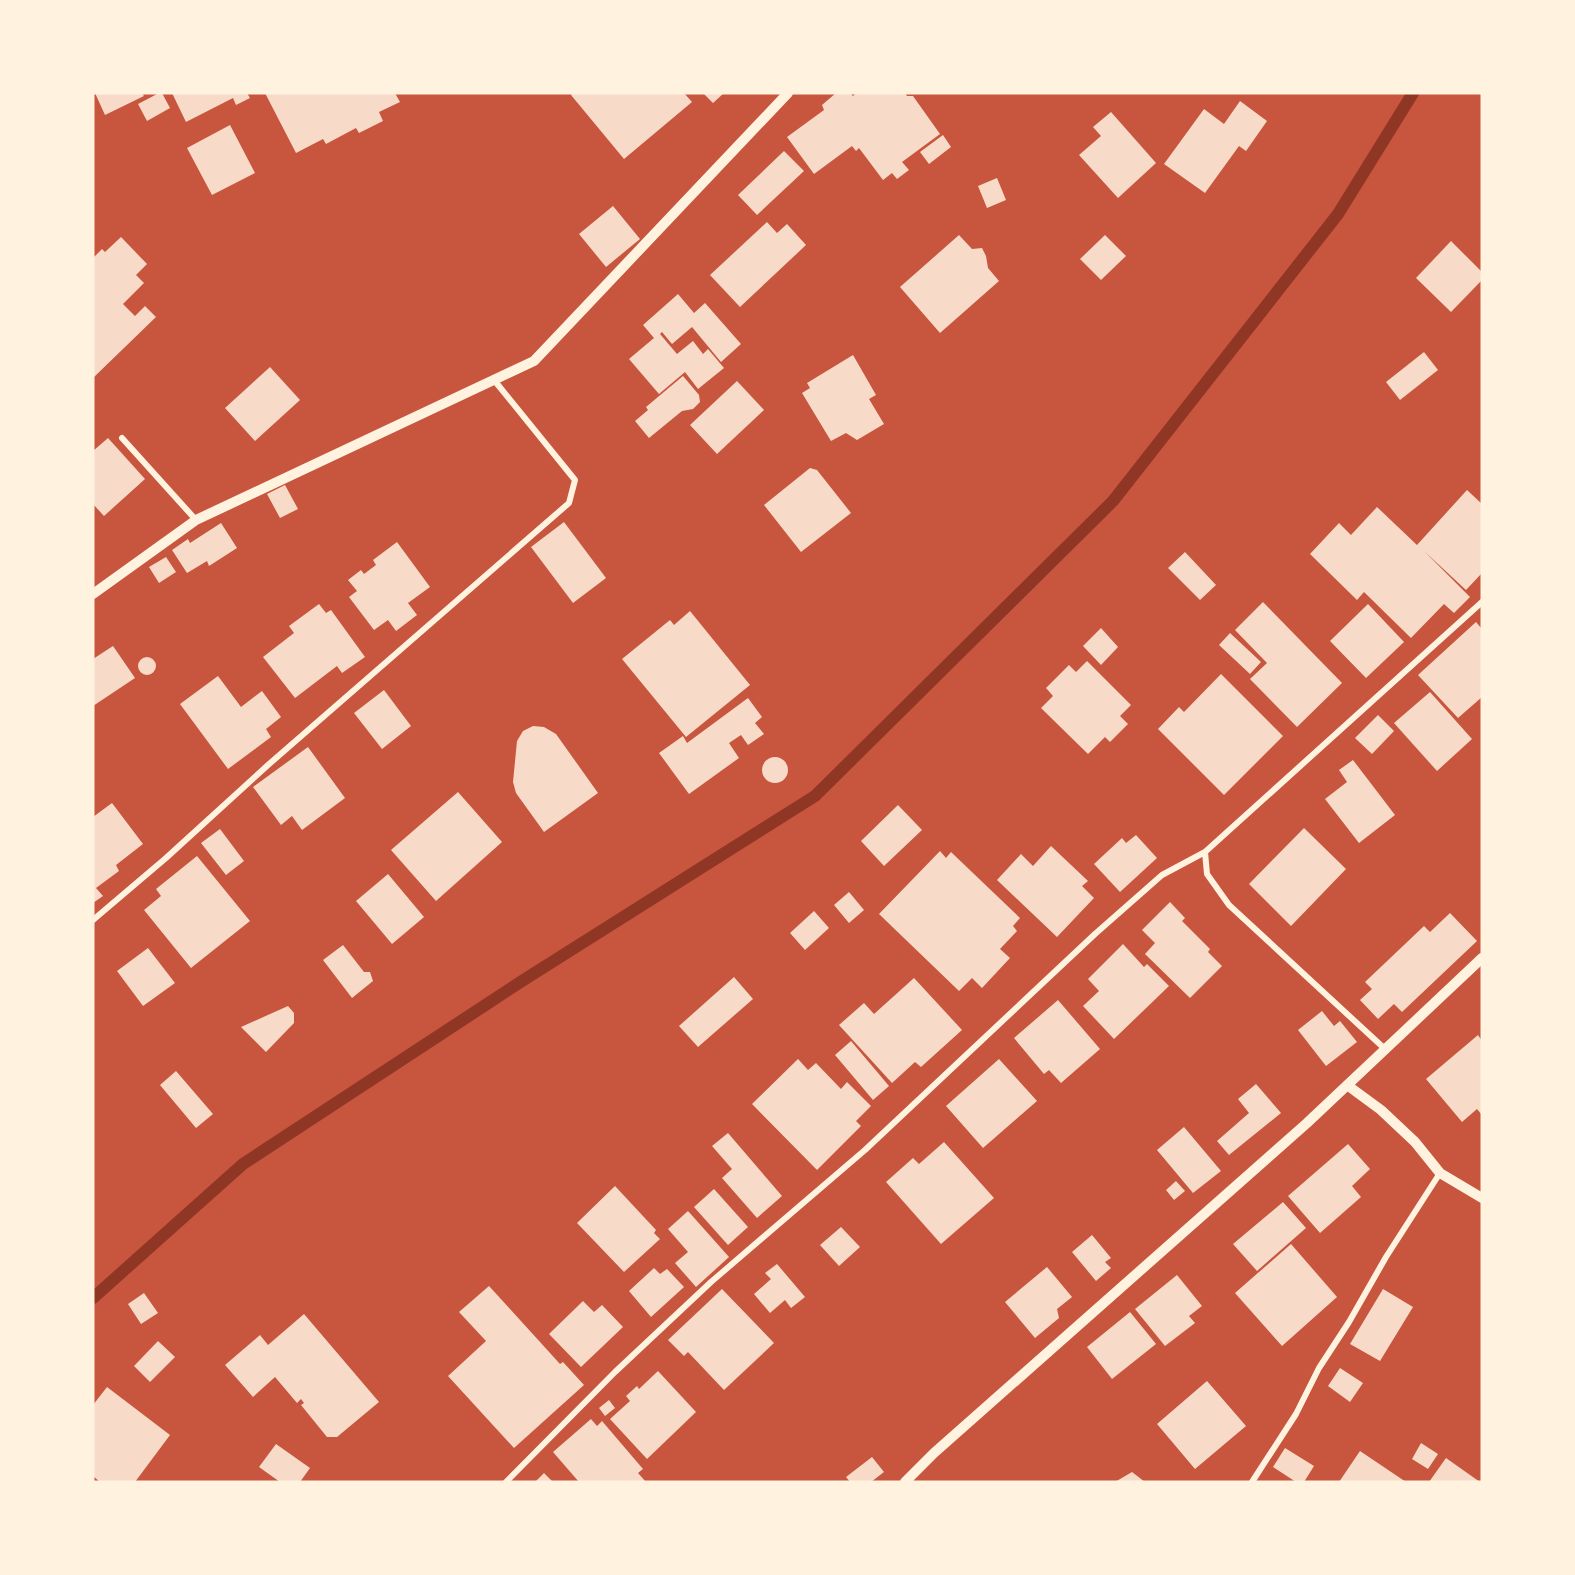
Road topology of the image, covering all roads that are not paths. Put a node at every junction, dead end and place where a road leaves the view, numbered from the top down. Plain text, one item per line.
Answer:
1 (788, 93) edge
2 (494, 380) junction
3 (122, 438) dead end
4 (196, 520) junction
5 (93, 594) edge
6 (1482, 602) edge
7 (1205, 852) junction
8 (93, 920) edge
9 (1482, 958) edge
10 (1384, 1048) junction
11 (1347, 1085) junction
12 (1440, 1173) junction
13 (1482, 1198) edge
14 (506, 1482) edge
15 (905, 1482) edge
16 (1252, 1482) edge

1 - 2 street
2 - 4 street
2 - 8 street
3 - 4 street
4 - 5 street
6 - 7 street
7 - 10 street
7 - 14 street
9 - 10 street
10 - 11 street
11 - 12 street
11 - 15 street
12 - 13 street
12 - 16 street

